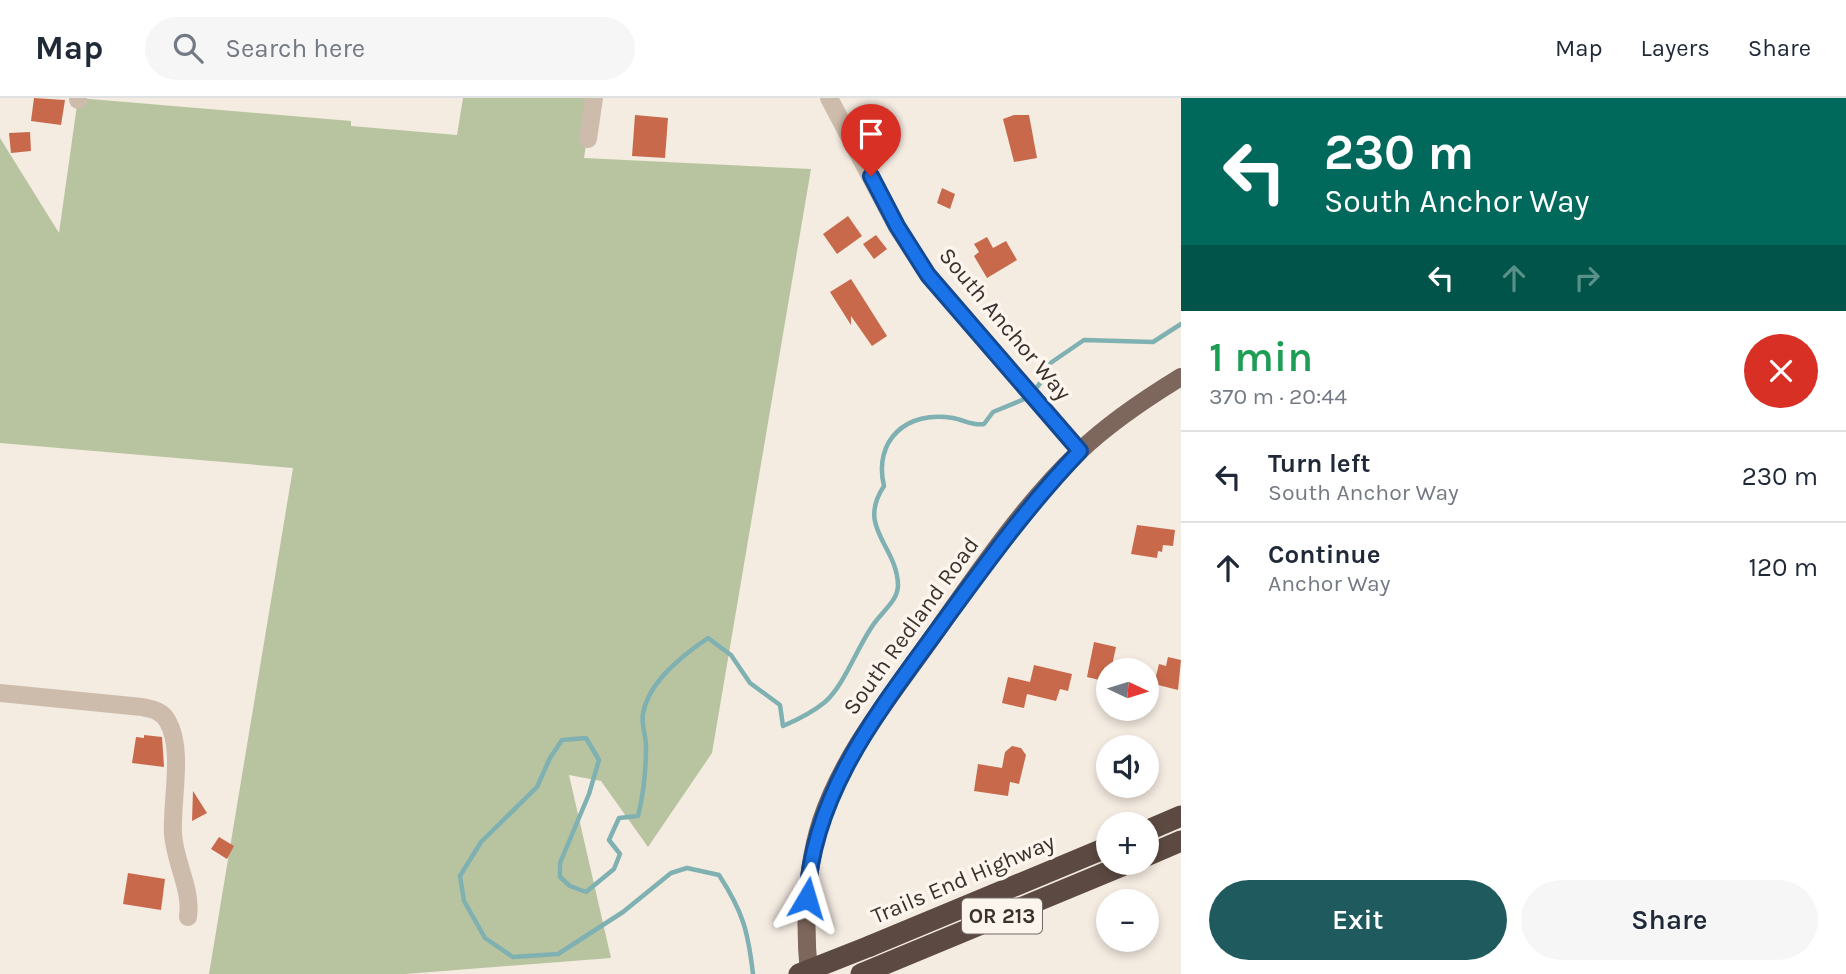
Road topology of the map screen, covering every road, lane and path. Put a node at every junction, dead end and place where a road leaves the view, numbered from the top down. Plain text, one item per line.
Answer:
1 (594, 98) edge
2 (829, 98) edge
3 (588, 139) dead end
4 (1181, 377) edge
5 (1080, 451) junction
6 (0, 693) edge
7 (1181, 816) edge
8 (1159, 825) edge
9 (1181, 841) edge
10 (1159, 850) edge
11 (1096, 852) edge
12 (1100, 875) edge
13 (188, 917) dead end
14 (867, 972) edge
15 (799, 974) edge
16 (809, 974) edge

1 - 3 street
2 - 5 street, South Anchor Way
4 - 5 main road, South Redland Road
5 - 16 main road, South Redland Road
6 - 13 street
7 - 8 highway
9 - 10 highway
11 - 15 highway, Trails End Highway / OR 213, bridge
12 - 14 highway, OR 213

